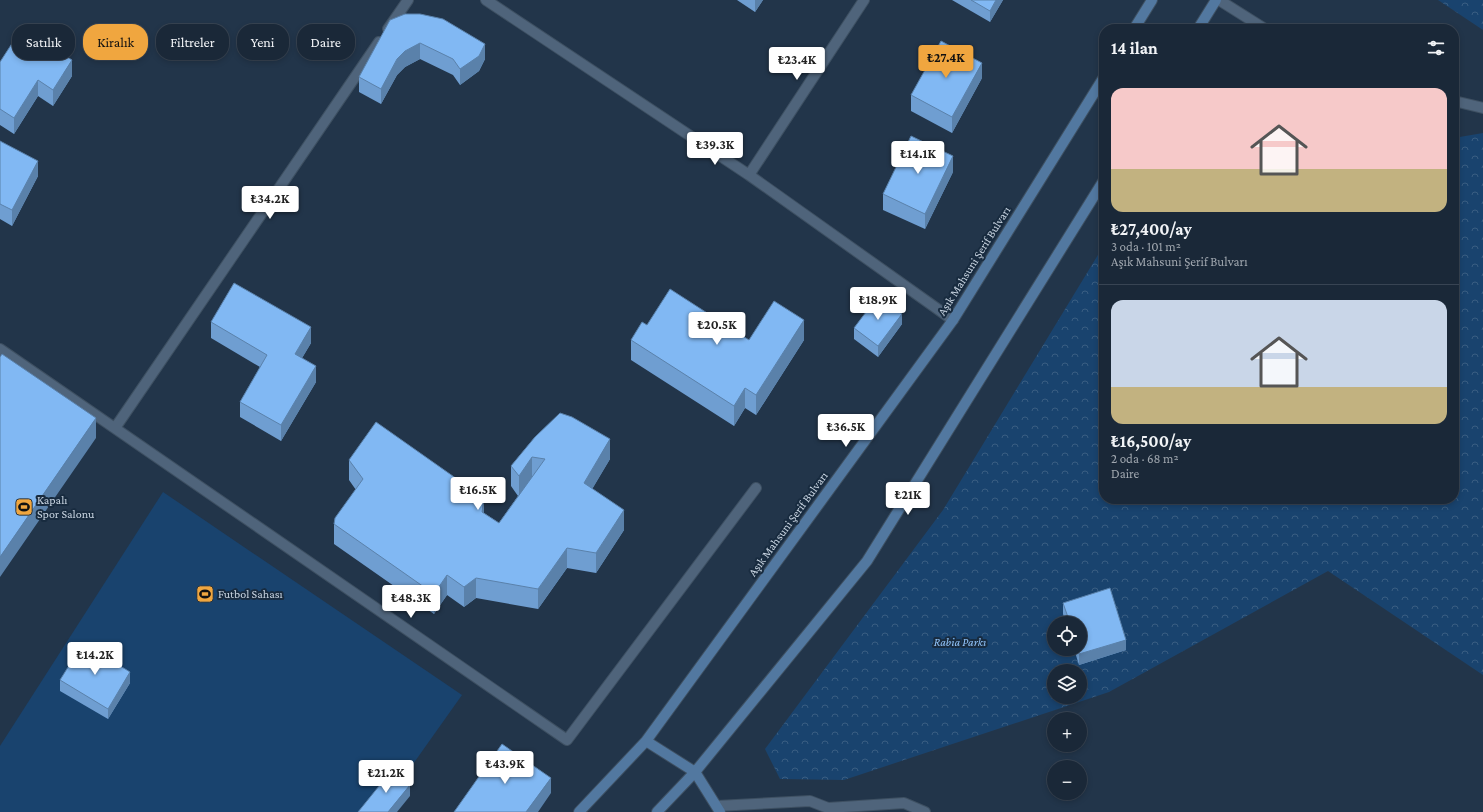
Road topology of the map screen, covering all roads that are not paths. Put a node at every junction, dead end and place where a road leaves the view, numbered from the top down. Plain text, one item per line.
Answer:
1 (408, 0) edge
2 (486, 0) edge
3 (864, 0) edge
4 (1152, 0) edge
5 (1218, 0) edge
6 (1137, 24) edge
7 (1201, 24) edge
8 (1257, 24) edge
9 (1099, 85) edge
10 (1459, 102) edge
11 (1483, 108) edge
12 (749, 175) junction
13 (1099, 188) edge
14 (953, 320) junction
15 (0, 349) edge
16 (115, 428) junction
17 (756, 488) dead end
18 (646, 741) junction
19 (695, 772) junction
20 (718, 809) edge
21 (829, 810) edge
22 (578, 812) edge
23 (657, 812) edge
24 (925, 812) edge

1 - 16 street
2 - 12 street
3 - 12 street
4 - 6 main road
5 - 7 main road
5 - 8 street
9 - 14 main road, Aşık Mahsuni Şerif Bulvarı
10 - 11 street
12 - 14 street
13 - 19 main road
14 - 18 main road, Aşık Mahsuni Şerif Bulvarı
15 - 16 street
16 - 17 street
18 - 19 main road
18 - 22 main road, Aşık Mahsuni Şerif Bulvarı
19 - 20 main road
19 - 23 main road
20 - 21 street
21 - 24 street

